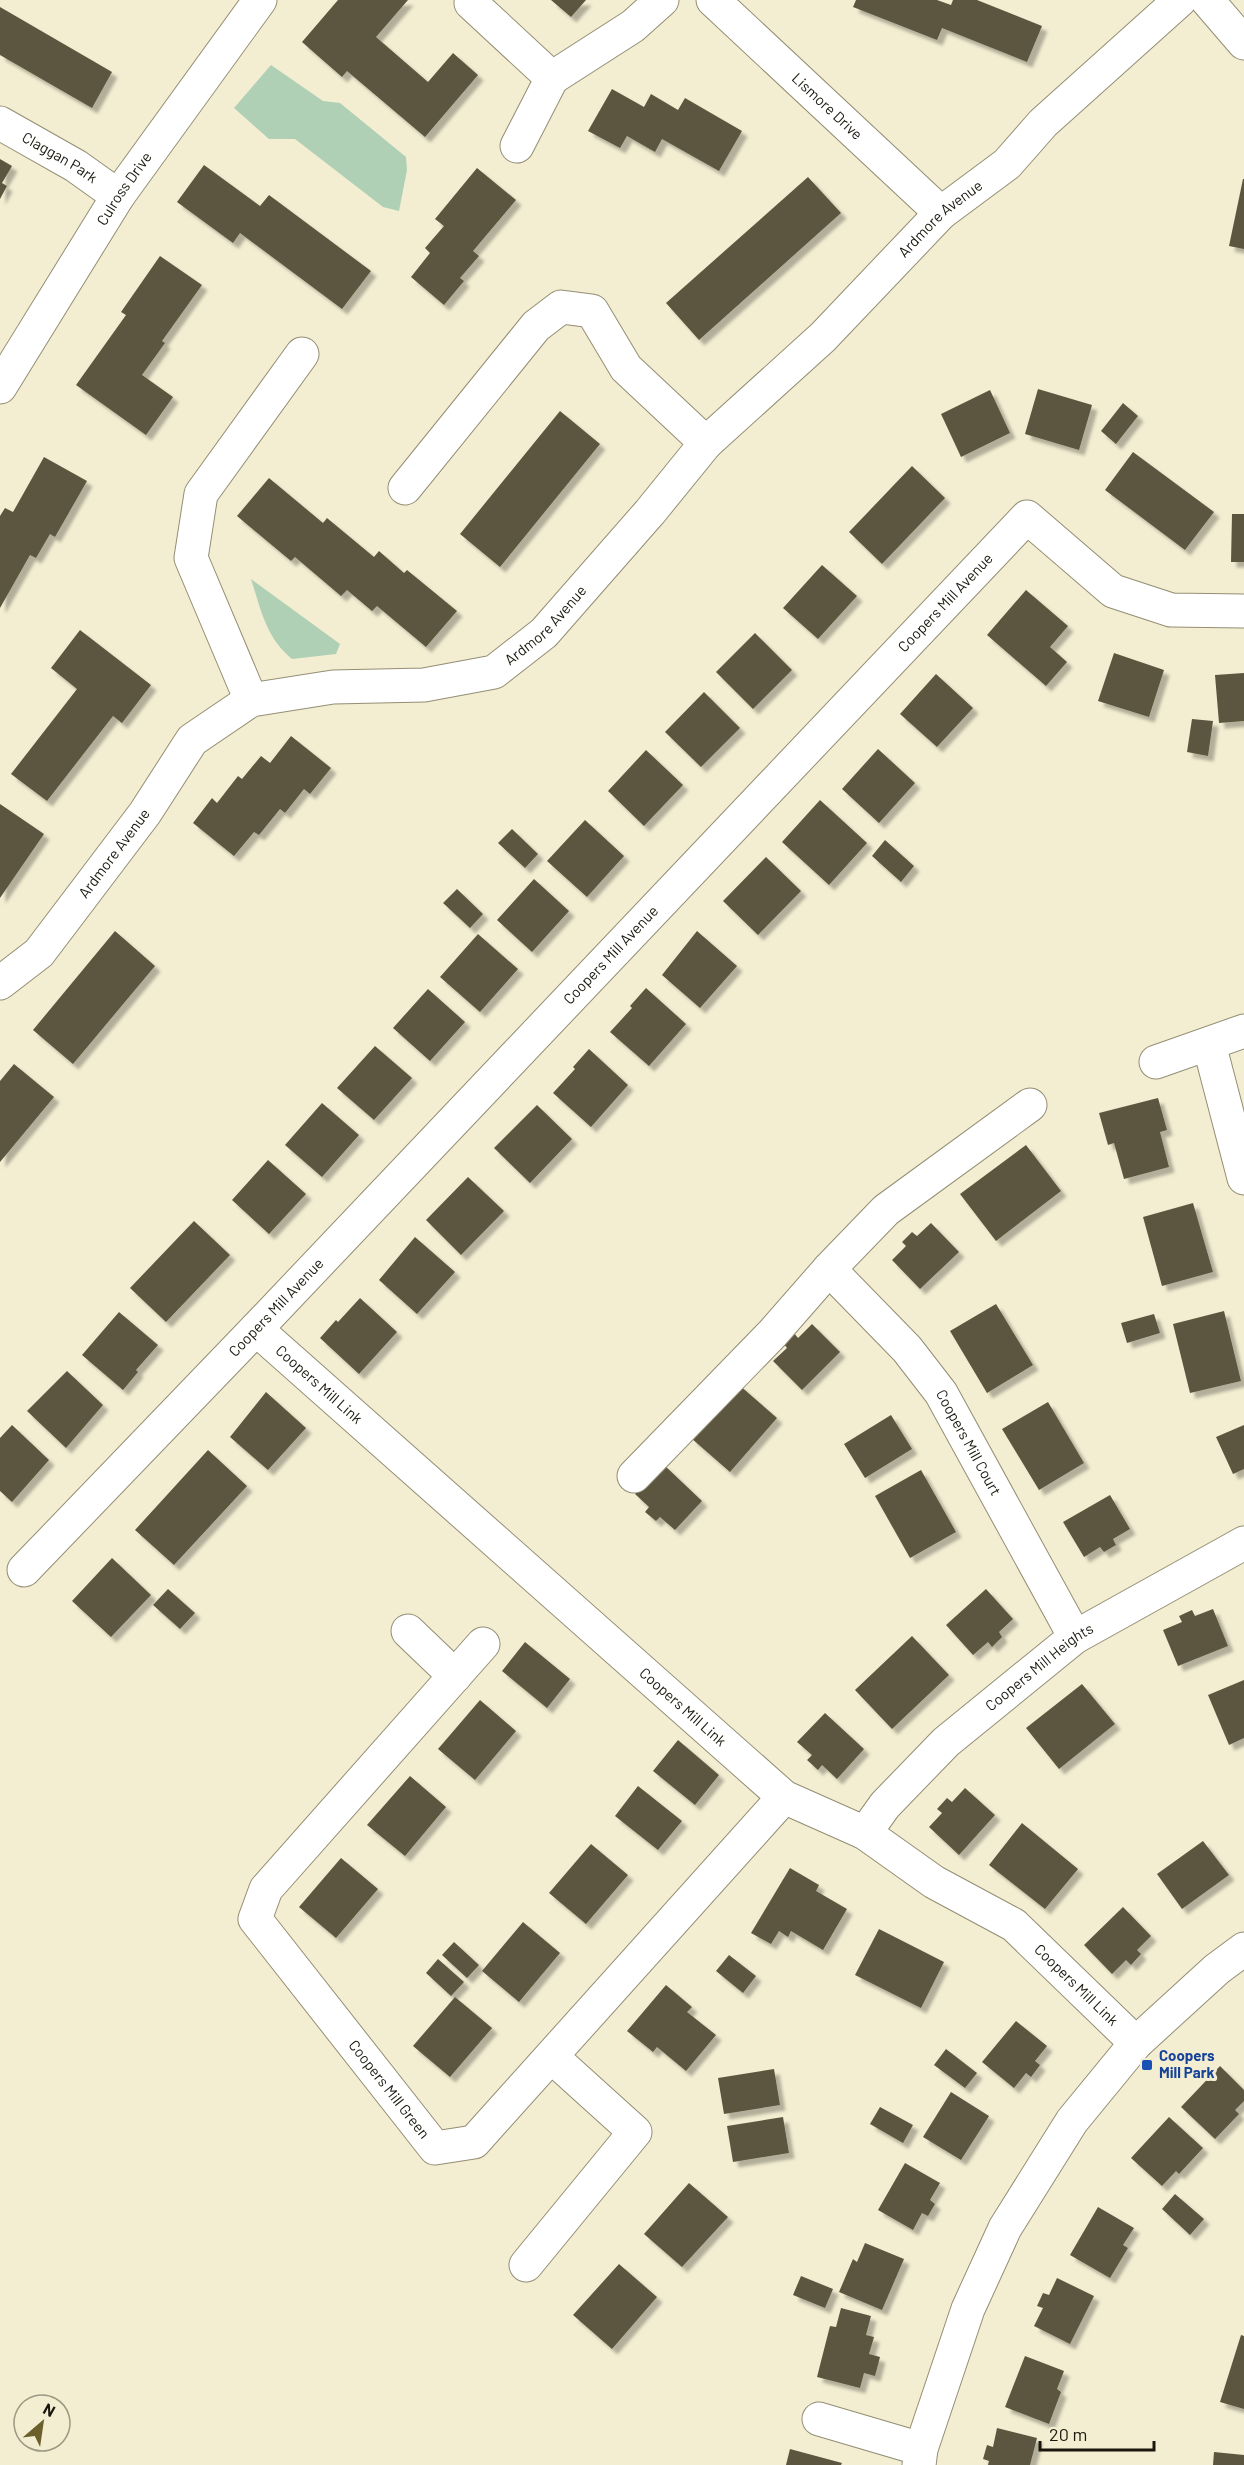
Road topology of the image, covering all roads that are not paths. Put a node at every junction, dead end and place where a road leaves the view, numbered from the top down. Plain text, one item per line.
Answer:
1 (261, 0) edge
2 (662, 0) edge
3 (713, 0) edge
4 (1180, 0) edge
5 (1207, 0) edge
6 (471, 3) dead end
7 (1244, 43) edge
8 (552, 78) junction
9 (0, 123) edge
10 (517, 146) dead end
11 (118, 196) junction
12 (941, 213) junction
13 (302, 354) dead end
14 (0, 387) edge
15 (706, 443) junction
16 (405, 488) dead end
17 (1244, 611) edge
18 (251, 700) junction
19 (0, 983) edge
20 (1244, 1031) edge
21 (1209, 1044) junction
22 (1156, 1062) dead end
23 (1030, 1106) dead end
24 (1244, 1178) edge
25 (830, 1269) junction
26 (256, 1329) junction
27 (634, 1476) dead end
28 (1242, 1549) edge
29 (24, 1570) dead end
30 (408, 1631) dead end
31 (1075, 1637) junction
32 (483, 1644) dead end
33 (455, 1676) junction
34 (784, 1797) junction
35 (865, 1833) junction
36 (1244, 1949) edge
37 (1136, 2043) junction
38 (552, 2057) junction
39 (526, 2265) dead end
40 (819, 2419) dead end
41 (920, 2457) edge

1 - 11 street, Culross Drive
2 - 8 street
3 - 12 street, Lismore Drive
4 - 12 street, Ardmore Avenue
5 - 7 street
6 - 8 street
8 - 10 street
9 - 11 street, Claggan Park
11 - 14 street, Culross Drive
12 - 15 street, Ardmore Avenue
13 - 18 street
15 - 16 street
15 - 18 street, Ardmore Avenue
17 - 26 street, Coopers Mill Avenue
18 - 19 street, Ardmore Avenue
20 - 21 street
21 - 22 street
21 - 24 street
23 - 25 street
25 - 27 street
25 - 31 street, Coopers Mill Court
26 - 29 street, Coopers Mill Avenue
26 - 34 street, Coopers Mill Link
28 - 31 street, Coopers Mill Heights
30 - 33 street
31 - 35 street, Coopers Mill Heights
32 - 33 street, Coopers Mill Green
33 - 38 street, Coopers Mill Green
34 - 35 street, Coopers Mill Link
34 - 38 street, Coopers Mill Green
35 - 37 street, Coopers Mill Link
36 - 37 street
37 - 41 street
38 - 39 street
40 - 41 street

